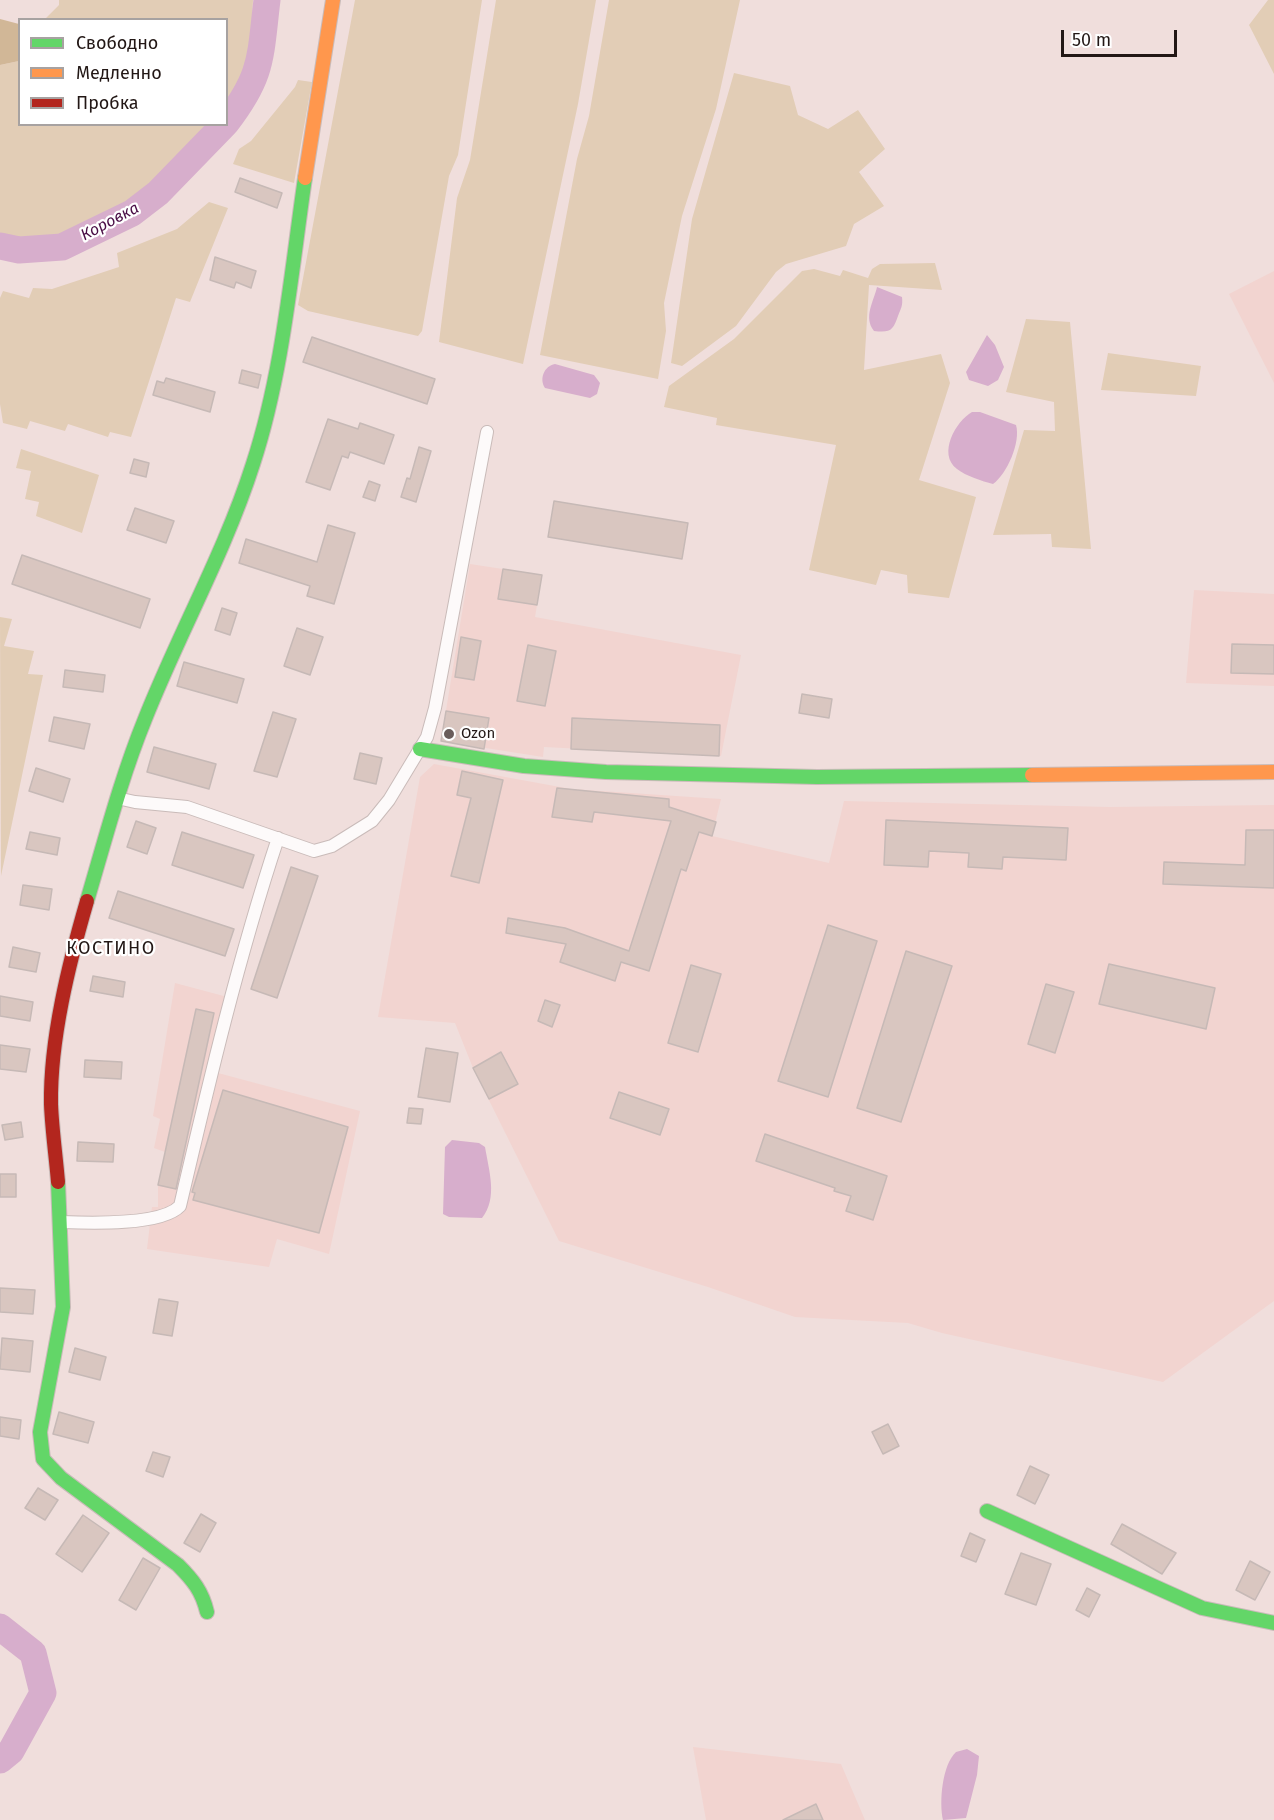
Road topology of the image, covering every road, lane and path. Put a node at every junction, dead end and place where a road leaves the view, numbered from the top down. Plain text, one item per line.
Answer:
1 (333, 0) edge
2 (487, 432) dead end
3 (420, 748) junction
4 (1274, 772) edge
5 (117, 798) junction
6 (278, 838) junction
7 (61, 1222) junction
8 (987, 1511) dead end
9 (207, 1612) dead end
10 (1274, 1623) edge

1 - 5 street
2 - 3 street
3 - 4 street
3 - 6 street
5 - 6 street
5 - 7 street
6 - 7 street
7 - 9 street
8 - 10 street

